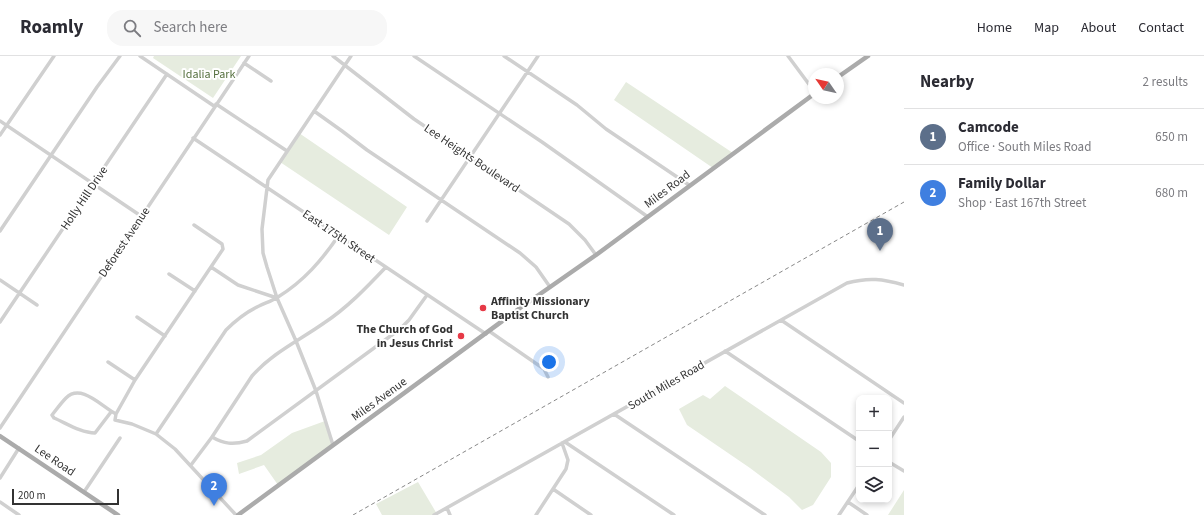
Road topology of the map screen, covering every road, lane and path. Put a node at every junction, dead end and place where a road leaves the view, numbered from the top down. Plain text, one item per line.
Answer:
1 (54, 56) edge
2 (120, 56) edge
3 (140, 56) edge
4 (249, 56) edge
5 (333, 56) edge
6 (351, 56) edge
7 (414, 56) edge
8 (504, 56) edge
9 (538, 56) edge
10 (788, 56) edge
11 (868, 56) edge
12 (244, 63) junction
13 (344, 65) junction
14 (528, 72) junction
15 (844, 73) edge
16 (167, 74) junction
17 (271, 81) dead end
18 (808, 84) edge
19 (808, 97) edge
20 (215, 105) junction
21 (314, 111) junction
22 (499, 114) junction
23 (0, 121) edge
24 (7, 125) junction
25 (0, 135) edge
26 (193, 138) junction
27 (287, 151) junction
28 (51, 155) junction
29 (470, 157) junction
30 (94, 183) junction
31 (689, 185) junction
32 (267, 188) junction
33 (441, 200) junction
34 (141, 216) junction
35 (648, 217) junction
36 (426, 221) dead end
37 (194, 225) dead end
38 (0, 231) edge
39 (339, 235) junction
40 (596, 255) junction
41 (212, 267) junction
42 (386, 267) junction
43 (169, 274) dead end
44 (0, 280) edge
45 (904, 285) edge
46 (550, 287) junction
47 (195, 291) junction
48 (20, 293) junction
49 (427, 295) junction
50 (277, 298) junction
51 (532, 300) joint
52 (37, 305) dead end
53 (137, 317) dead end
54 (781, 320) junction
55 (0, 322) edge
56 (487, 333) junction
57 (165, 336) junction
58 (296, 341) junction
59 (725, 351) junction
60 (108, 362) dead end
61 (548, 377) dead end
62 (135, 380) junction
63 (316, 391) junction
64 (904, 403) edge
65 (111, 412) junction
66 (116, 414) junction
67 (614, 414) junction
68 (904, 417) edge
69 (0, 428) edge
70 (156, 434) junction
71 (892, 435) edge
72 (0, 436) edge
73 (212, 437) junction
74 (120, 438) dead end
75 (856, 440) edge
76 (563, 443) junction
77 (333, 445) junction
78 (19, 448) junction
79 (892, 464) edge
80 (191, 465) junction
81 (904, 472) edge
82 (0, 478) edge
83 (553, 489) junction
84 (856, 490) edge
85 (84, 492) junction
86 (0, 502) edge
87 (848, 502) junction
88 (447, 508) junction
89 (19, 515) edge
90 (118, 515) edge
91 (237, 515) edge
92 (434, 515) edge
93 (450, 515) edge
94 (536, 515) edge
95 (592, 515) edge
96 (674, 515) edge
97 (765, 515) edge
98 (839, 515) edge
99 (867, 515) edge

1 - 24 street
2 - 28 street
3 - 16 street
4 - 12 street, Deforest Avenue
5 - 13 street, Lee Heights Boulevard
6 - 13 street
7 - 22 street
8 - 14 street
9 - 14 street
10 - 18 street
11 - 15 main road
12 - 17 street
12 - 20 street, Deforest Avenue
13 - 21 street
13 - 29 street, Lee Heights Boulevard
14 - 22 street
14 - 31 street
16 - 20 street
16 - 30 street, Holly Hill Drive
19 - 31 main road, Miles Road
20 - 26 street, Deforest Avenue
20 - 27 street
21 - 27 street
21 - 33 street
22 - 29 street
22 - 35 street
23 - 24 street
24 - 25 street
24 - 28 street
26 - 32 street, East 175th Street
26 - 34 street, Deforest Avenue
27 - 32 street
28 - 30 street
28 - 38 street
29 - 33 street
29 - 40 street, Lee Heights Boulevard
30 - 34 street
30 - 48 street, Holly Hill Drive
31 - 35 main road, Miles Road
32 - 39 street, East 175th Street
32 - 50 street
33 - 36 street
33 - 46 street
34 - 69 street, Deforest Avenue
35 - 40 main road, Miles Road
37 - 41 street
39 - 42 street, East 175th Street
39 - 50 street
40 - 46 main road, Miles Road
41 - 47 street
41 - 50 street
42 - 49 street, East 175th Street
42 - 58 street
43 - 47 street
44 - 48 street
45 - 54 street, South Miles Road
46 - 51 main road, Miles Road
47 - 57 street
48 - 52 street
48 - 55 street, Holly Hill Drive
49 - 56 street, East 175th Street
49 - 63 street
50 - 58 street
50 - 70 street
51 - 56 main road, Miles Avenue
53 - 57 street
54 - 59 street, South Miles Road
54 - 64 street
56 - 61 street, East 175th Street
56 - 77 main road, Miles Avenue
57 - 62 street
58 - 63 street
58 - 73 street
59 - 67 street, South Miles Road
59 - 75 street
60 - 62 street
62 - 66 street
63 - 73 street
63 - 77 street
65 - 65 street
65 - 66 street
66 - 70 street
67 - 76 street, South Miles Road
67 - 97 street
68 - 71 street
70 - 80 street
72 - 78 main road, Lee Road
73 - 80 street
74 - 85 street
76 - 83 street
76 - 88 street, South Miles Road
76 - 96 street
77 - 91 main road, Miles Avenue
78 - 82 street
78 - 85 main road, Lee Road
79 - 81 street
80 - 91 street
83 - 94 street
83 - 95 street
84 - 87 street
85 - 90 main road, Lee Road
86 - 89 street
87 - 98 street
87 - 99 street
88 - 92 street, South Miles Road
88 - 93 street

